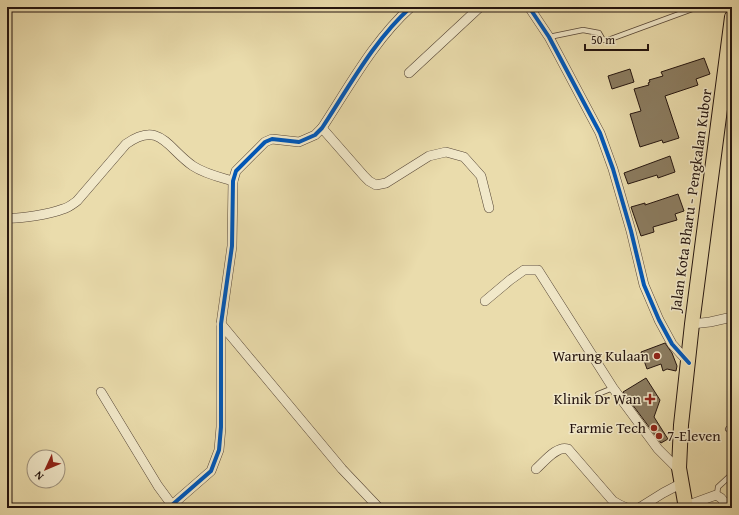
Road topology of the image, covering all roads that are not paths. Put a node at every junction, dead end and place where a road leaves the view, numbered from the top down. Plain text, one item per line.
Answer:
1 (411, 7) edge
2 (480, 7) edge
3 (530, 7) edge
4 (698, 7) edge
5 (732, 16) edge
6 (549, 37) junction
7 (409, 73) dead end
8 (322, 128) junction
9 (233, 181) junction
10 (489, 208) dead end
11 (7, 218) edge
12 (485, 301) dead end
13 (732, 317) edge
14 (221, 324) junction
15 (692, 324) junction
16 (688, 363) junction
17 (613, 388) junction
18 (101, 392) dead end
19 (598, 394) dead end
20 (536, 469) dead end
21 (732, 474) edge
22 (681, 477) junction
23 (717, 495) junction
24 (172, 507) edge
25 (686, 507) edge
26 (379, 508) edge
27 (627, 508) edge
28 (639, 508) edge
29 (729, 508) edge

1 - 8 street
2 - 7 street
3 - 6 street
4 - 6 lane
5 - 15 main road, Jalan Kota Bharu - Pengkalan Kubor
6 - 16 street
8 - 9 street
8 - 10 street
9 - 11 street
9 - 14 street
12 - 17 street
13 - 15 street
14 - 24 street
14 - 26 street
15 - 16 main road, Jalan Kota Bharu - Pengkalan Kubor
16 - 22 main road, Jalan Kota Bharu - Pengkalan Kubor
17 - 19 lane
17 - 22 street
18 - 24 street
20 - 27 street
21 - 23 lane
22 - 25 main road, Jalan Kota Bharu - Pengkalan Kubor
22 - 28 street
23 - 25 street
23 - 29 street

